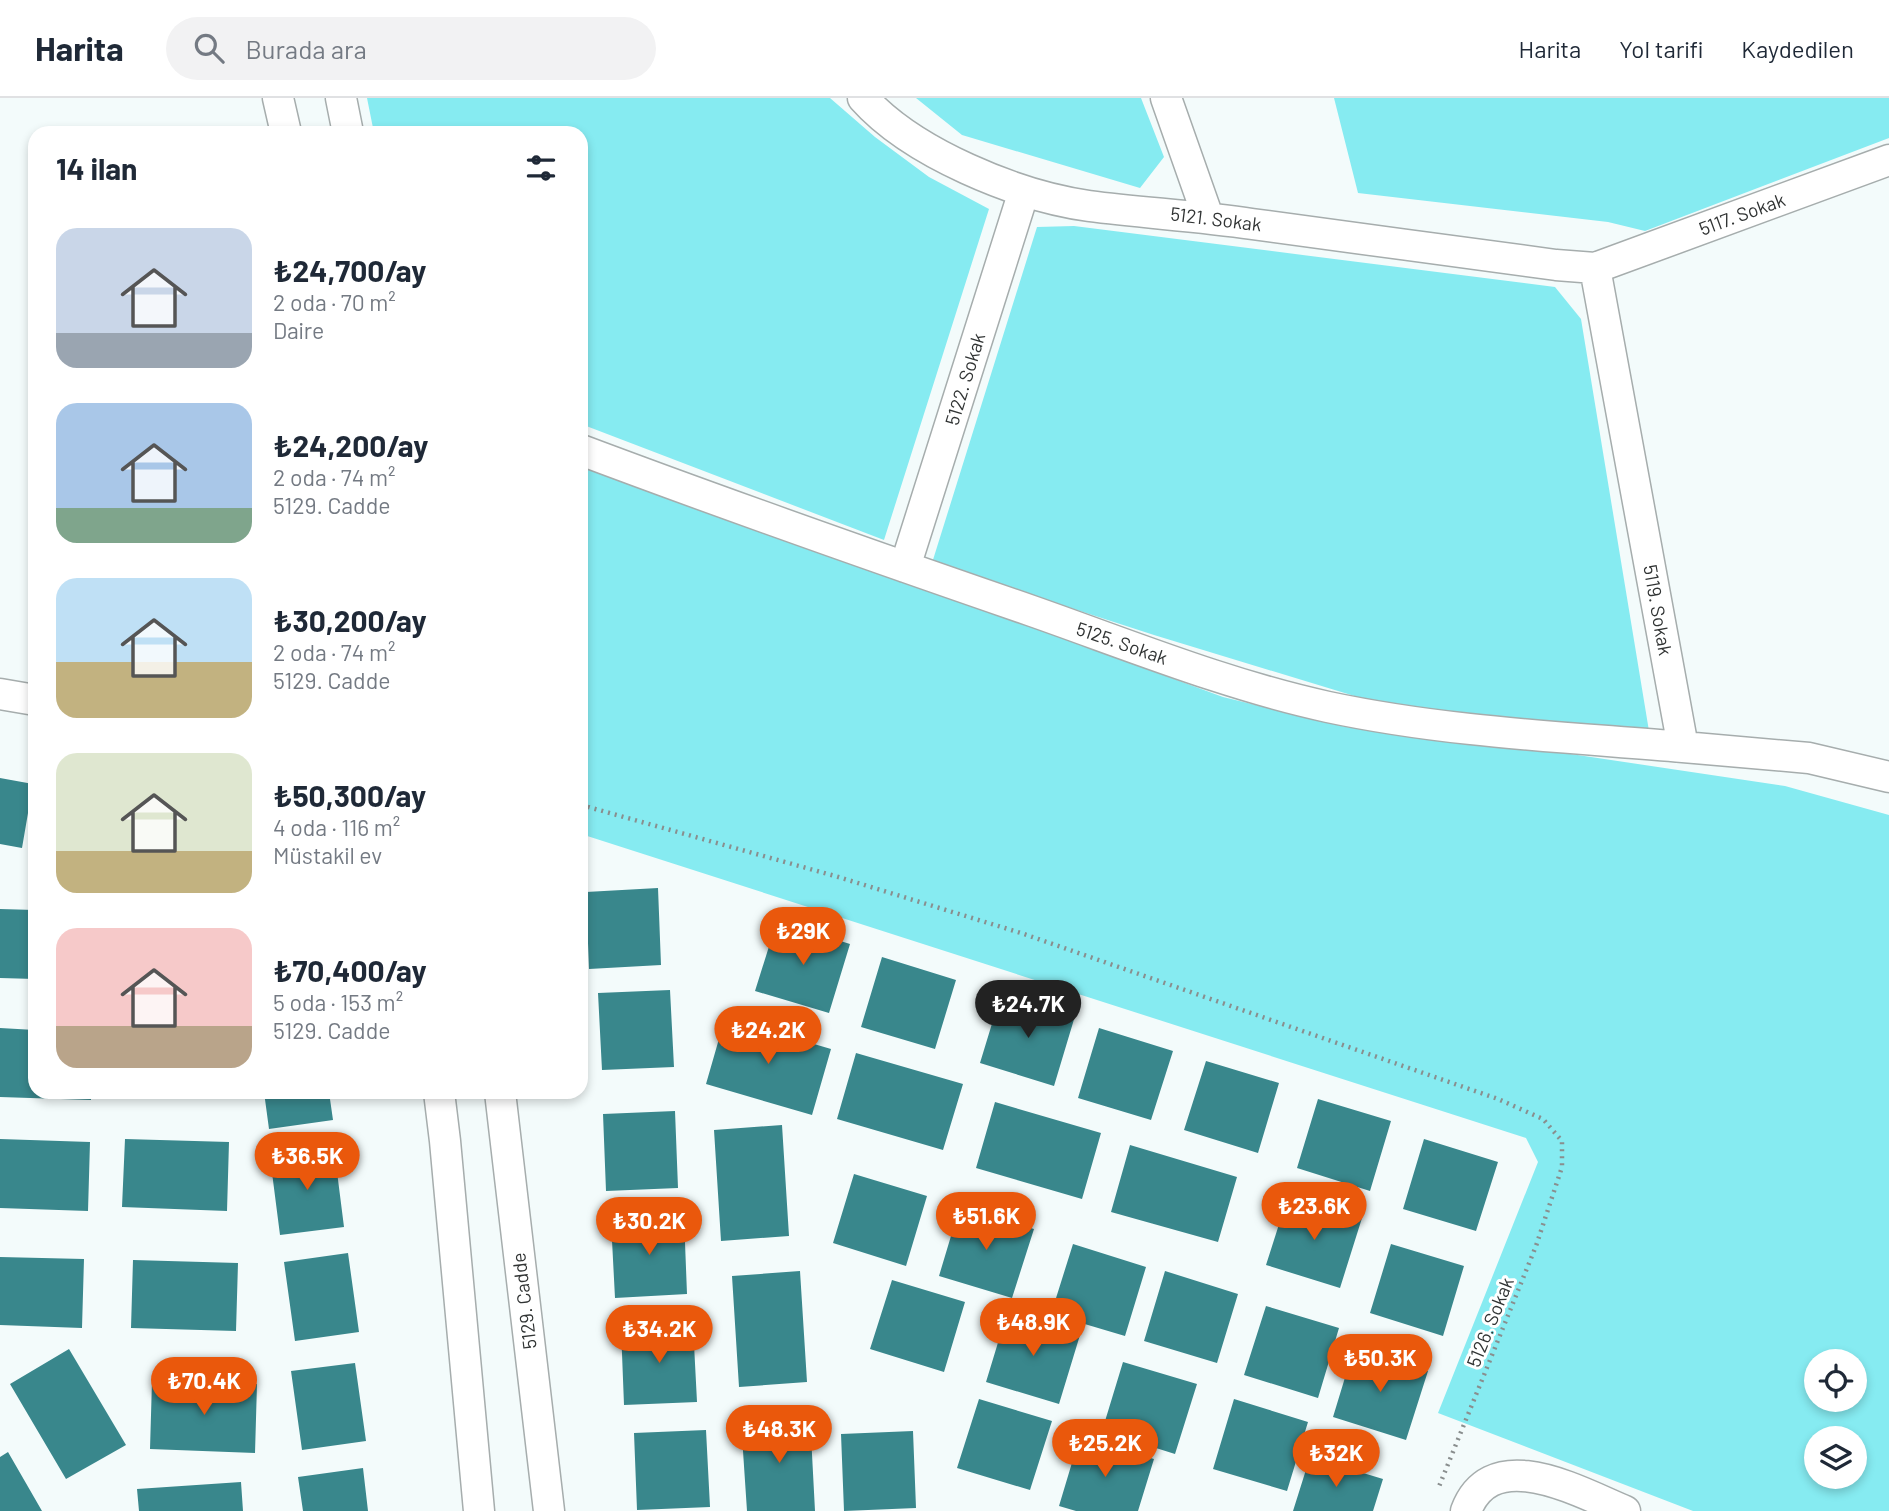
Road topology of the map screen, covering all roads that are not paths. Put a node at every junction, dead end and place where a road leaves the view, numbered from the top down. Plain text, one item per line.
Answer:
1 (278, 98) edge
2 (341, 98) edge
3 (863, 98) edge
4 (1166, 98) edge
5 (284, 126) edge
6 (347, 126) edge
7 (1889, 160) edge
8 (1024, 191) junction
9 (1208, 218) junction
10 (1595, 268) junction
11 (588, 453) edge
12 (905, 567) junction
13 (0, 694) edge
14 (28, 699) edge
15 (1683, 747) junction
16 (1889, 777) edge
17 (440, 1099) edge
18 (501, 1099) edge
19 (478, 1511) edge
20 (549, 1511) edge
21 (1466, 1511) edge
22 (1625, 1511) edge

1 - 5 street
2 - 6 street
3 - 8 street, 5121. Sokak
4 - 9 street
7 - 10 street, 5117. Sokak
8 - 9 street, 5121. Sokak
8 - 12 street, 5122. Sokak
9 - 10 street, 5121. Sokak
10 - 15 street, 5119. Sokak
11 - 12 street, 5125. Sokak
12 - 15 street, 5125. Sokak
13 - 14 street
15 - 16 street
17 - 19 street
18 - 20 street, 5129. Cadde
21 - 22 street

